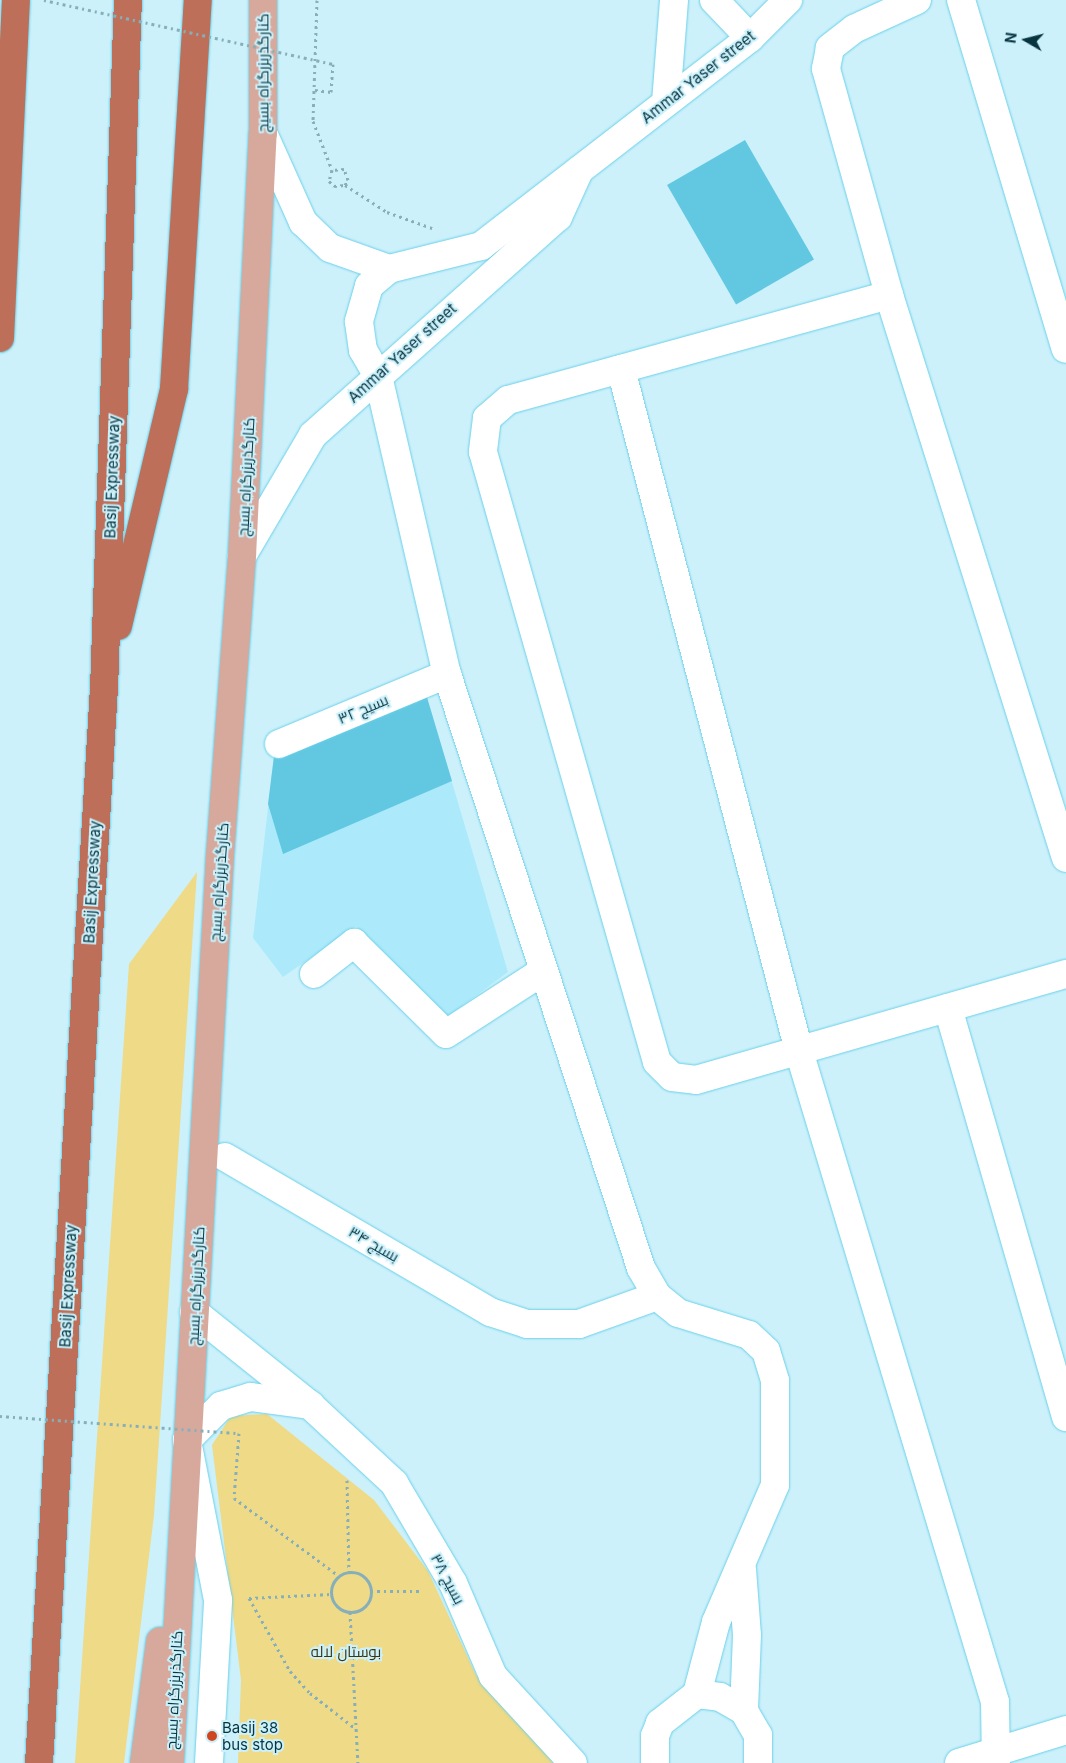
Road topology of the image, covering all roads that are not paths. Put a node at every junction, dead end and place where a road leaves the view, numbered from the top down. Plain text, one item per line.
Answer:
1 (16, 0) edge
2 (128, 0) edge
3 (198, 0) edge
4 (263, 0) edge
5 (674, 0) edge
6 (714, 0) edge
7 (788, 0) edge
8 (917, 0) edge
9 (961, 0) edge
10 (750, 38) junction
11 (666, 102) junction
12 (263, 133) junction
13 (580, 167) junction
14 (389, 268) junction
15 (889, 294) junction
16 (0, 338) edge
17 (1066, 349) edge
18 (621, 369) junction
19 (378, 376) junction
20 (242, 556) junction
21 (447, 674) junction
22 (104, 689) junction
23 (279, 744) dead end
24 (1066, 858) edge
25 (542, 972) junction
26 (314, 974) dead end
27 (1066, 974) edge
28 (948, 1008) junction
29 (799, 1051) junction
30 (225, 1157) dead end
31 (657, 1296) junction
32 (194, 1312) junction
33 (310, 1404) junction
34 (1066, 1417) edge
35 (187, 1440) junction
36 (742, 1568) junction
37 (697, 1694) junction
38 (744, 1711) junction
39 (1066, 1730) edge
40 (996, 1757) edge
41 (39, 1763) edge
42 (144, 1763) edge
43 (170, 1763) edge
44 (209, 1763) edge
45 (573, 1763) edge
46 (655, 1763) edge
47 (758, 1763) edge
48 (959, 1763) edge

1 - 16 highway
2 - 22 highway, Basij Expressway
3 - 22 highway
4 - 12 main road, کنارگذربزرگراه بسیج
5 - 11 street
6 - 10 street
7 - 10 street, Ammar Yaser street
8 - 15 street
9 - 17 street
10 - 11 street, Ammar Yaser street
11 - 13 street, Ammar Yaser street
12 - 14 street
12 - 20 main road, کنارگذربزرگراه بسیج
13 - 14 street, Ammar Yaser street
13 - 19 street, Ammar Yaser street
14 - 19 street
15 - 18 street
15 - 24 street
18 - 29 street
18 - 29 street
19 - 20 street, Ammar Yaser street
19 - 21 street
20 - 32 main road, کنارگذربزرگراه بسیج
21 - 23 street, بسیج ۳۲
21 - 25 street
22 - 41 highway, Basij Expressway
25 - 26 street
25 - 31 street
27 - 28 street
28 - 29 street
28 - 34 street
29 - 40 street
30 - 31 street, بسیج ۳۴
31 - 36 street
32 - 33 street, بسیج ۳۸
32 - 35 main road, کنارگذربزرگراه بسیج
33 - 35 street
33 - 45 street, بسیج ۳۸
35 - 42 main road
35 - 43 main road, کنارگذربزرگراه بسیج
35 - 44 street
36 - 37 street
36 - 38 street
37 - 38 street
37 - 46 street
38 - 47 street
39 - 40 street
40 - 48 street

